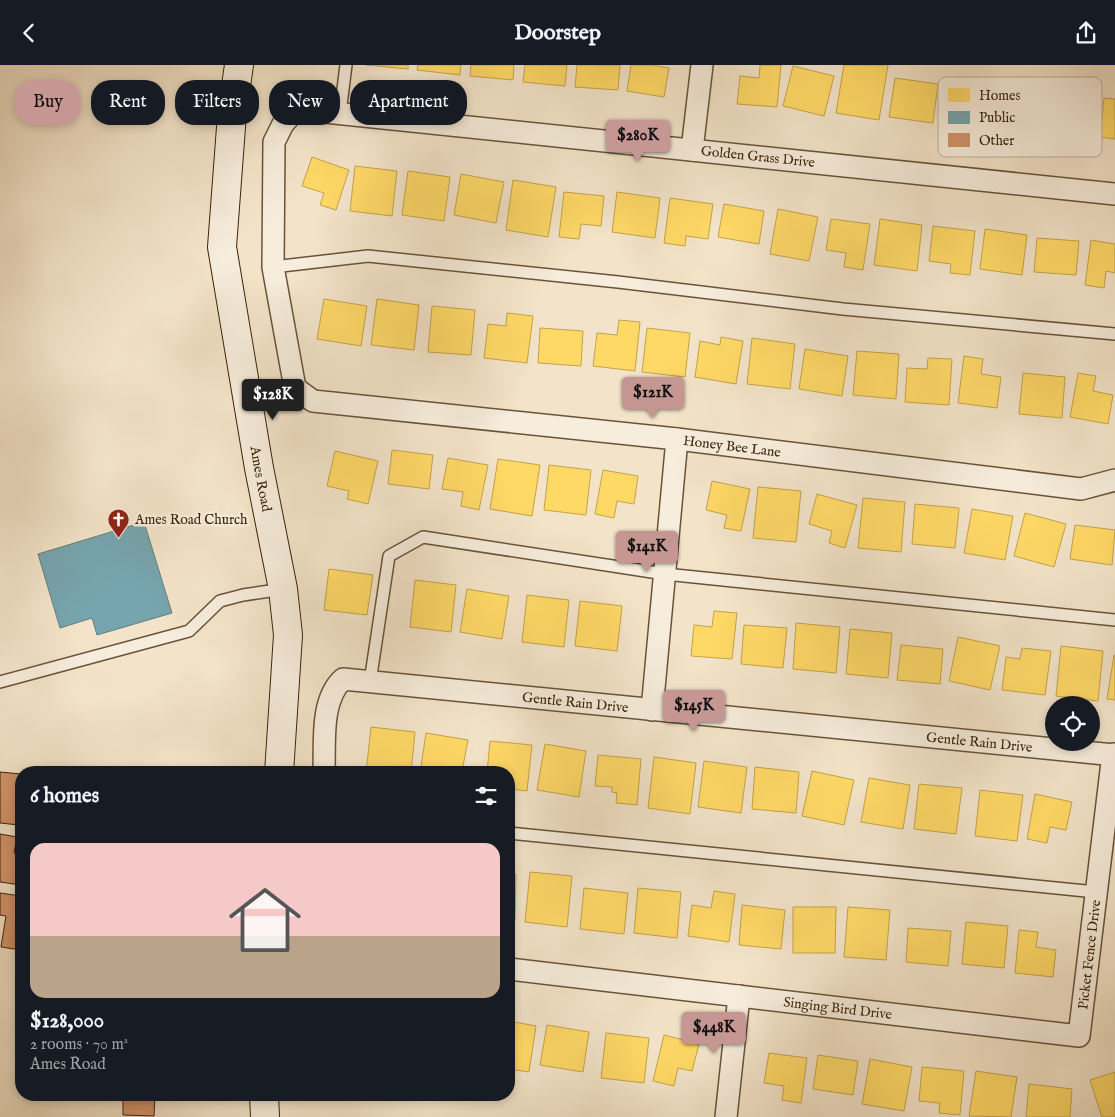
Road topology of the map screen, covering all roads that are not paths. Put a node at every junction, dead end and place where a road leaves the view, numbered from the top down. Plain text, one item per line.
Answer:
1 (239, 65) edge
2 (346, 65) edge
3 (702, 65) edge
4 (340, 113) joint
5 (282, 125) edge
6 (692, 149) junction
7 (1115, 193) edge
8 (273, 267) junction
9 (1115, 334) edge
10 (677, 439) junction
11 (1115, 481) edge
12 (665, 574) junction
13 (284, 589) junction
14 (1115, 620) edge
15 (0, 682) edge
16 (370, 682) junction
17 (652, 709) junction
18 (1114, 755) edge
19 (279, 766) edge
20 (324, 766) edge
21 (515, 834) edge
22 (1096, 892) junction
23 (515, 970) edge
24 (738, 996) junction
25 (1079, 1036) joint
26 (264, 1101) edge
27 (265, 1117) edge
28 (726, 1117) edge

1 - 13 street, Ames Road
2 - 4 lane
3 - 6 street
4 - 6 street, Golden Grass Drive
5 - 8 street, Golden Grass Drive
6 - 7 street, Golden Grass Drive
8 - 9 lane
8 - 10 street, Honey Bee Lane
10 - 11 street, Honey Bee Lane
10 - 12 street
12 - 14 lane
12 - 16 lane
12 - 17 street
13 - 15 lane
13 - 19 street, Ames Road
16 - 17 street, Gentle Rain Drive
16 - 20 street, Gentle Rain Drive
17 - 18 street, Gentle Rain Drive
18 - 22 street, Picket Fence Drive
21 - 22 lane
22 - 25 street, Picket Fence Drive
23 - 24 street, Singing Bird Drive
24 - 25 street, Singing Bird Drive
24 - 28 street
26 - 27 street

